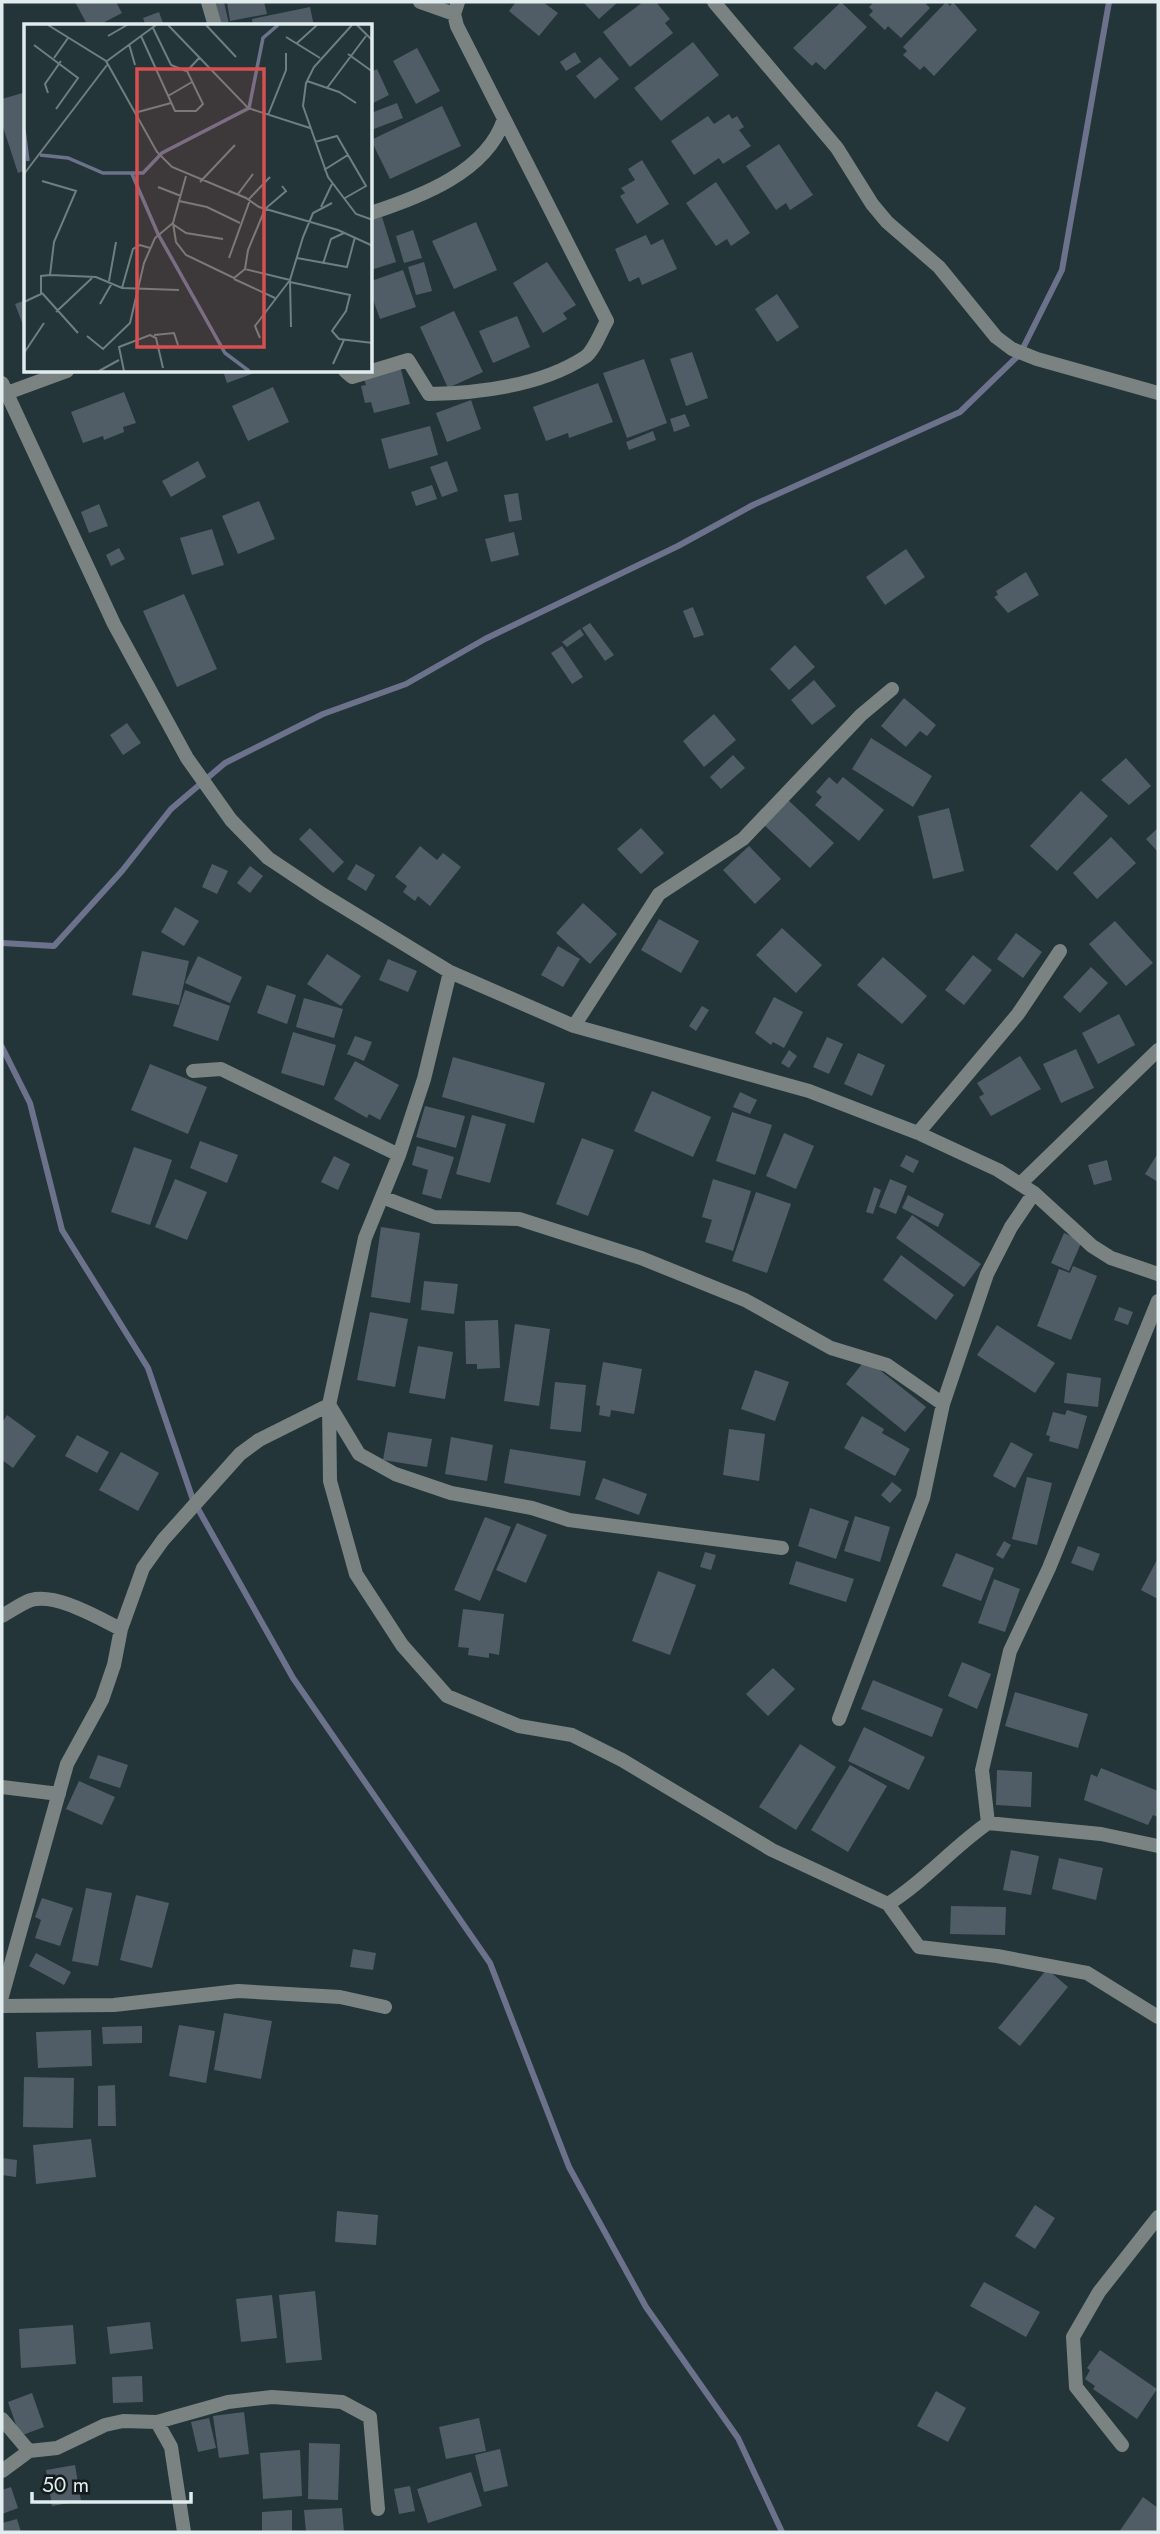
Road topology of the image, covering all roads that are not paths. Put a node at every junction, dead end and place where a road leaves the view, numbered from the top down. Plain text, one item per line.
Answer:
1 (208, 2) edge
2 (420, 2) edge
3 (714, 2) edge
4 (456, 8) edge
5 (214, 24) edge
6 (504, 119) junction
7 (373, 212) edge
8 (373, 371) edge
9 (60, 373) edge
10 (347, 373) edge
11 (365, 373) edge
12 (5, 388) edge
13 (1158, 393) edge
14 (892, 689) dead end
15 (1060, 951) dead end
16 (450, 972) junction
17 (574, 1026) junction
18 (1158, 1050) edge
19 (193, 1071) dead end
20 (918, 1133) junction
21 (399, 1155) junction
22 (1020, 1184) junction
23 (1034, 1193) junction
24 (382, 1197) junction
25 (1158, 1275) edge
26 (1158, 1301) edge
27 (943, 1404) junction
28 (329, 1405) junction
29 (782, 1548) dead end
30 (2, 1616) edge
31 (121, 1629) junction
32 (839, 1720) dead end
33 (2, 1787) edge
34 (59, 1794) junction
35 (988, 1823) junction
36 (1158, 1846) edge
37 (888, 1905) junction
38 (2, 1996) edge
39 (2, 2006) edge
40 (385, 2007) dead end
41 (1158, 2017) edge
42 (1158, 2217) edge
43 (2, 2419) edge
44 (157, 2422) junction
45 (1122, 2445) dead end
46 (29, 2451) junction
47 (2, 2471) edge
48 (378, 2509) dead end
49 (184, 2532) edge

1 - 5 street
2 - 4 street
3 - 13 street
4 - 6 street
6 - 7 street
6 - 8 street
9 - 12 street
10 - 11 street
12 - 16 street
14 - 17 street
15 - 20 street
16 - 17 street
16 - 21 street
17 - 20 street
18 - 22 street
19 - 21 street
20 - 22 street
21 - 24 street
22 - 23 street
23 - 25 street
23 - 27 street
24 - 27 street
24 - 28 street
26 - 35 street
27 - 32 street
28 - 29 street
28 - 31 street
28 - 37 street
30 - 31 street
31 - 34 street
33 - 34 street
34 - 38 street
35 - 36 street
35 - 37 street
37 - 41 street
39 - 40 street
42 - 45 street
43 - 46 street
44 - 46 street
44 - 48 street
44 - 49 street
46 - 47 street

